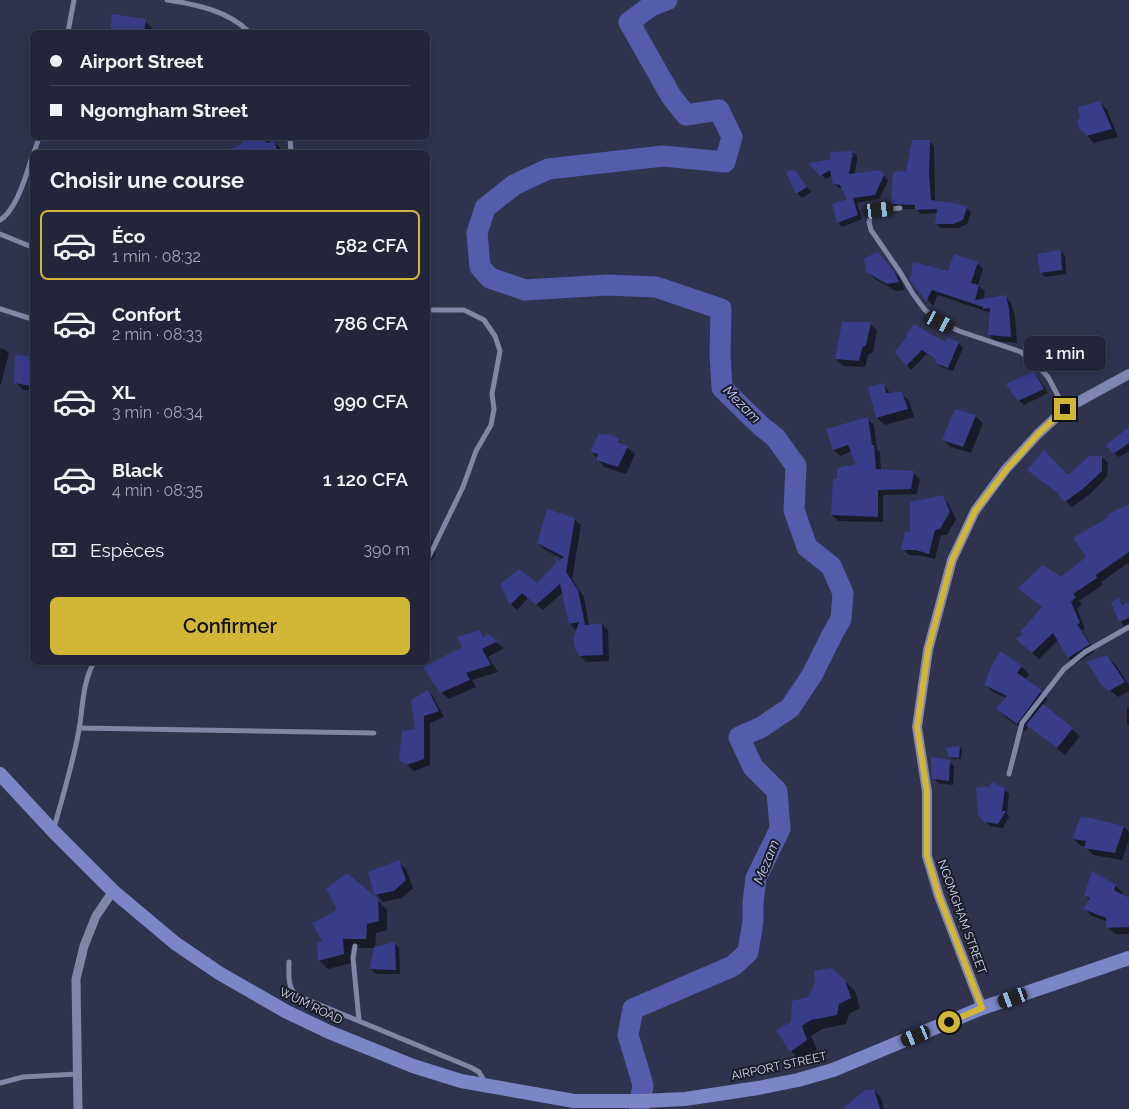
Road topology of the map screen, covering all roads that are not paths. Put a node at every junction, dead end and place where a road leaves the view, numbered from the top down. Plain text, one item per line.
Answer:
1 (74, 0) edge
2 (167, 0) edge
3 (68, 30) edge
4 (247, 30) edge
5 (30, 162) edge
6 (900, 208) dead end
7 (0, 220) edge
8 (0, 234) edge
9 (30, 246) edge
10 (0, 309) edge
11 (432, 310) dead end
12 (30, 317) edge
13 (1129, 374) edge
14 (1065, 409) junction
15 (430, 555) edge
16 (1129, 627) edge
17 (93, 665) edge
18 (79, 728) junction
19 (374, 733) dead end
20 (0, 774) edge
21 (1009, 774) dead end
22 (53, 831) junction
23 (113, 891) junction
24 (355, 946) dead end
25 (1129, 958) edge
26 (289, 962) dead end
27 (982, 1008) junction
28 (359, 1020) junction
29 (77, 1074) junction
30 (0, 1083) edge
31 (488, 1086) junction
32 (685, 1099) joint
33 (78, 1109) edge

1 - 3 street
2 - 4 street
5 - 7 street
6 - 14 street
8 - 9 street
10 - 12 street
11 - 15 street
13 - 14 main road, NGOMGHAM STREET
14 - 27 main road, NGOMGHAM STREET
16 - 21 street
17 - 18 street
18 - 19 street
18 - 22 street
20 - 22 highway, WUM ROAD
22 - 23 highway, WUM ROAD
23 - 29 street
23 - 31 highway, WUM ROAD
24 - 28 street
25 - 27 highway, AIRPORT STREET
26 - 28 street
27 - 32 highway, AIRPORT STREET
28 - 31 street
29 - 30 street
29 - 33 street
31 - 32 highway, WUM ROAD

